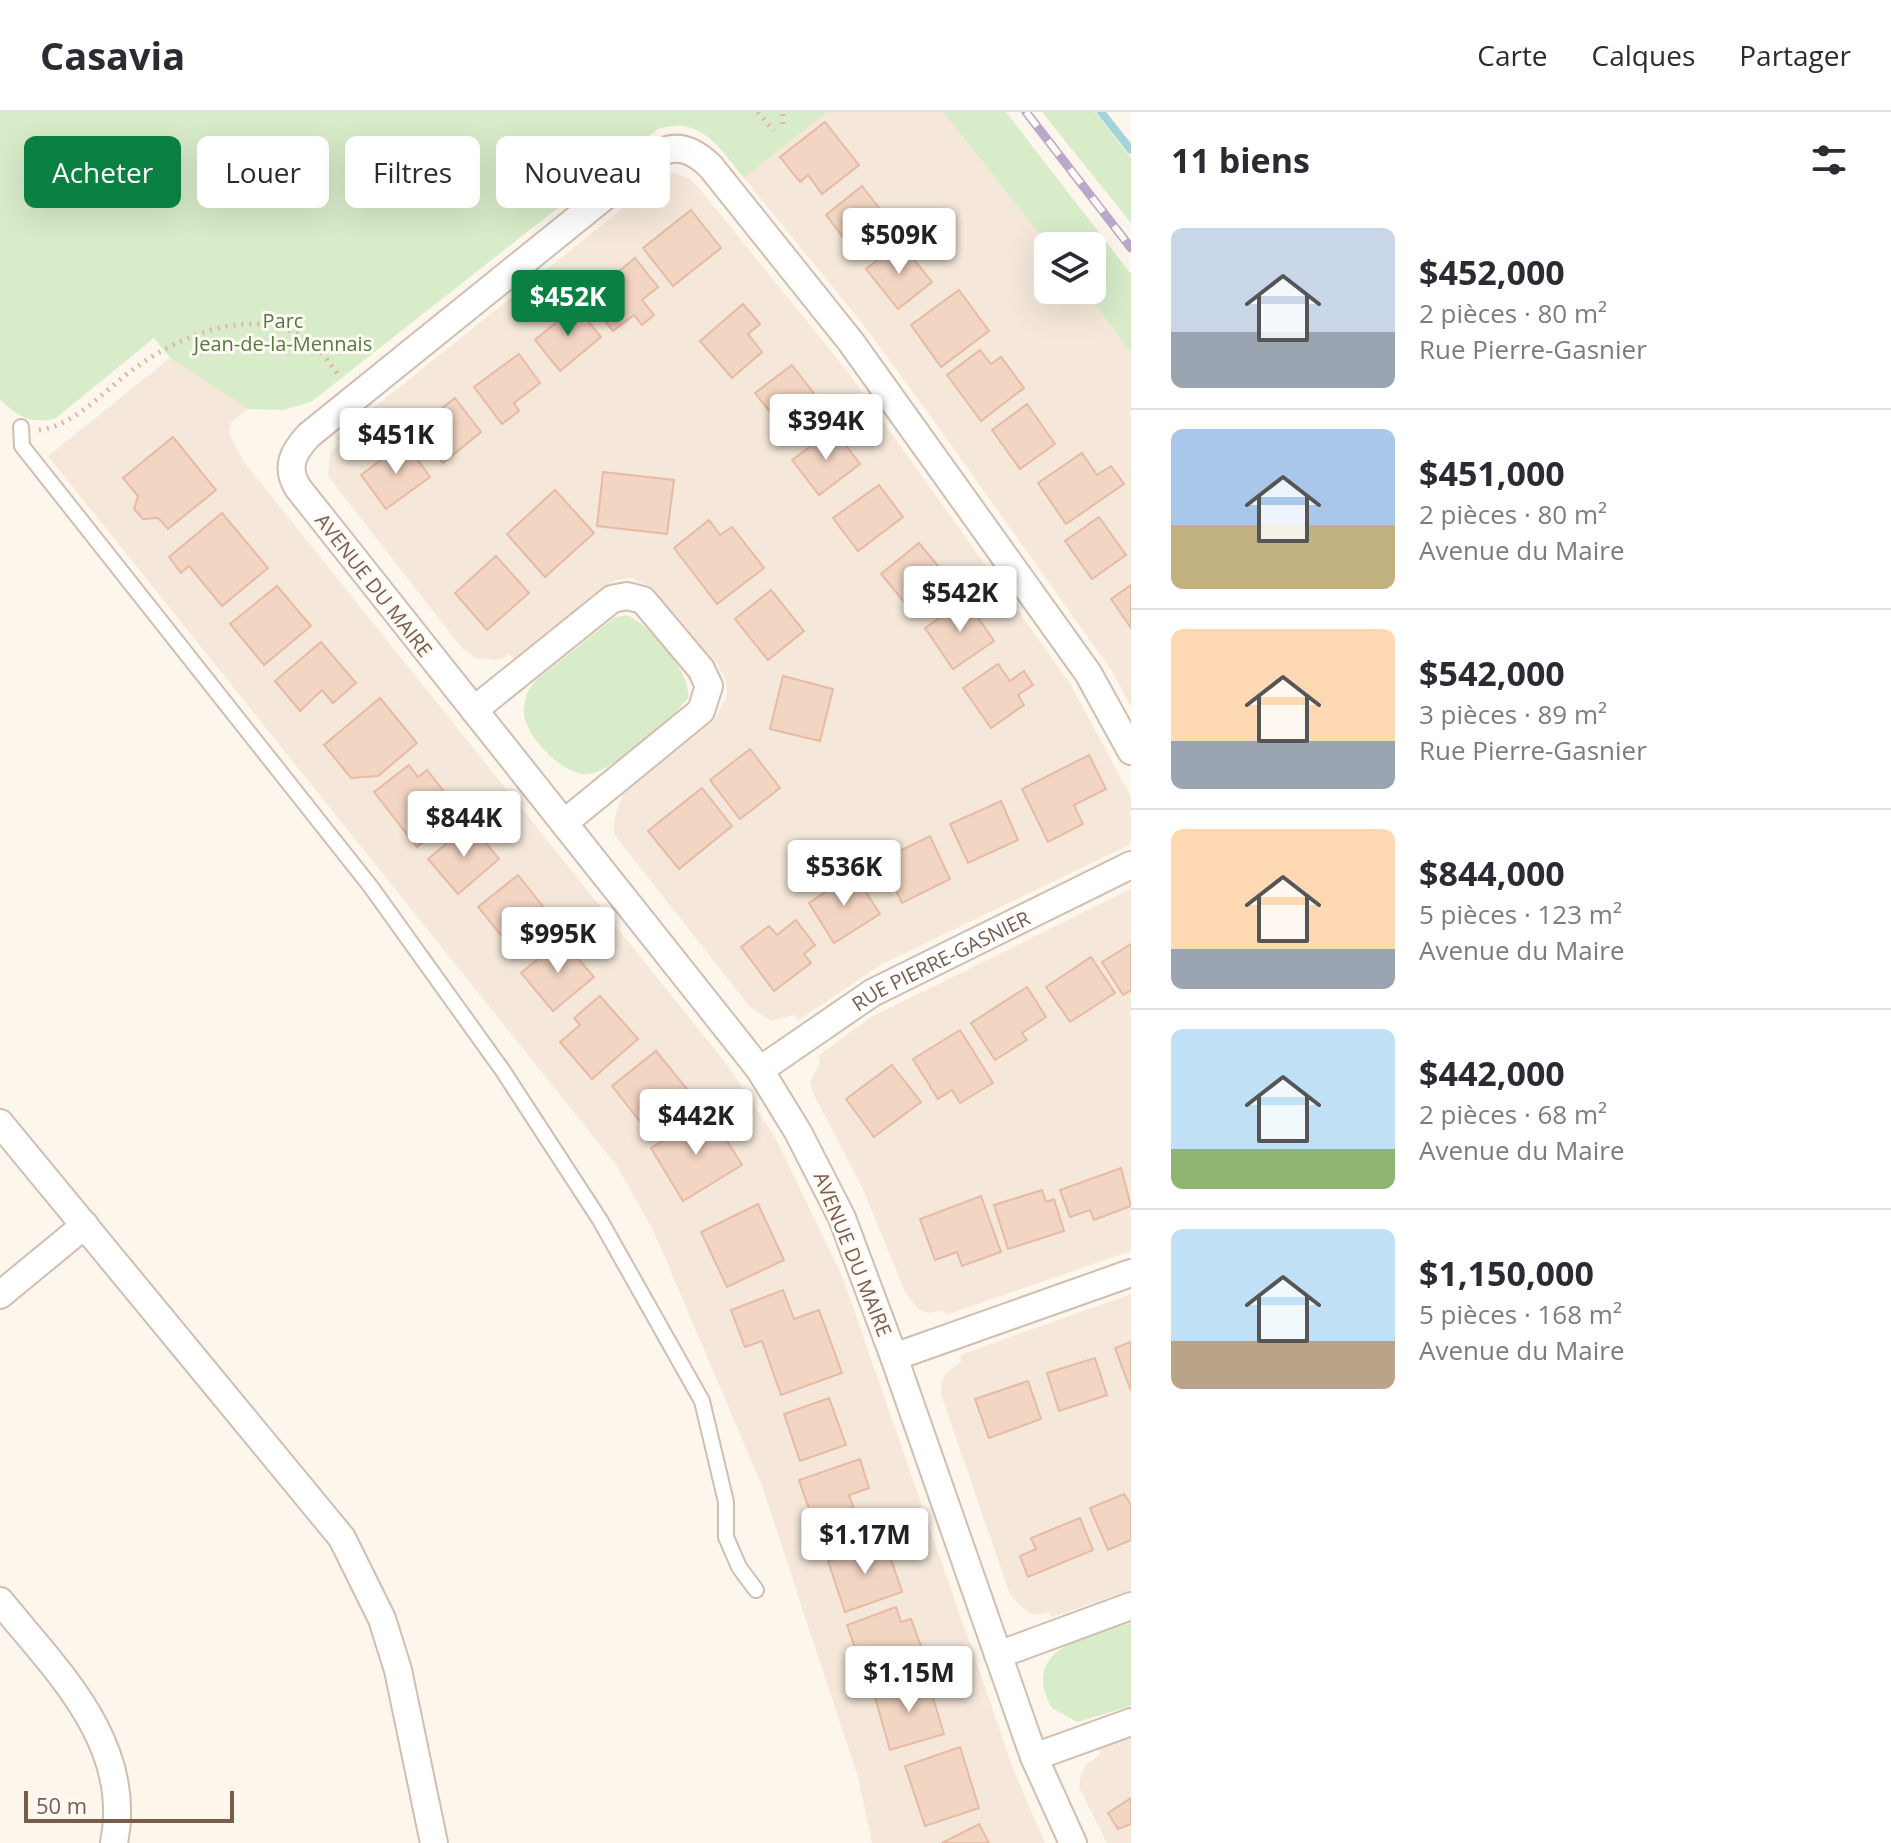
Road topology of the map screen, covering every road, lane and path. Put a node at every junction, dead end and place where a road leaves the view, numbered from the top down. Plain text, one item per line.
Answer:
1 (758, 112) edge
2 (783, 112) edge
3 (783, 124) dead end
4 (774, 131) dead end
5 (342, 380) dead end
6 (21, 427) joint
7 (474, 710) junction
8 (1131, 751) edge
9 (564, 823) junction
10 (1131, 865) edge
11 (760, 1070) junction
12 (0, 1123) edge
13 (85, 1225) junction
14 (1131, 1273) edge
15 (0, 1295) edge
16 (894, 1357) junction
17 (756, 1590) dead end
18 (0, 1601) edge
19 (1131, 1606) edge
20 (998, 1655) junction
21 (1131, 1722) edge
22 (1034, 1757) junction
23 (114, 1843) edge
24 (434, 1843) edge
25 (1073, 1843) edge

1 - 4 path
2 - 3 path
5 - 6 path
6 - 17 lane
7 - 8 street, AVENUE DU MAIRE
7 - 9 street, AVENUE DU MAIRE
7 - 9 street
9 - 11 street, AVENUE DU MAIRE
10 - 11 street, RUE PIERRE-GASNIER
11 - 16 street, AVENUE DU MAIRE
12 - 13 street
13 - 15 street
13 - 24 street
14 - 16 street
16 - 20 street, AVENUE DU MAIRE
18 - 23 street
19 - 20 street
20 - 22 street, AVENUE DU MAIRE
21 - 22 street
22 - 25 street, AVENUE DU MAIRE

